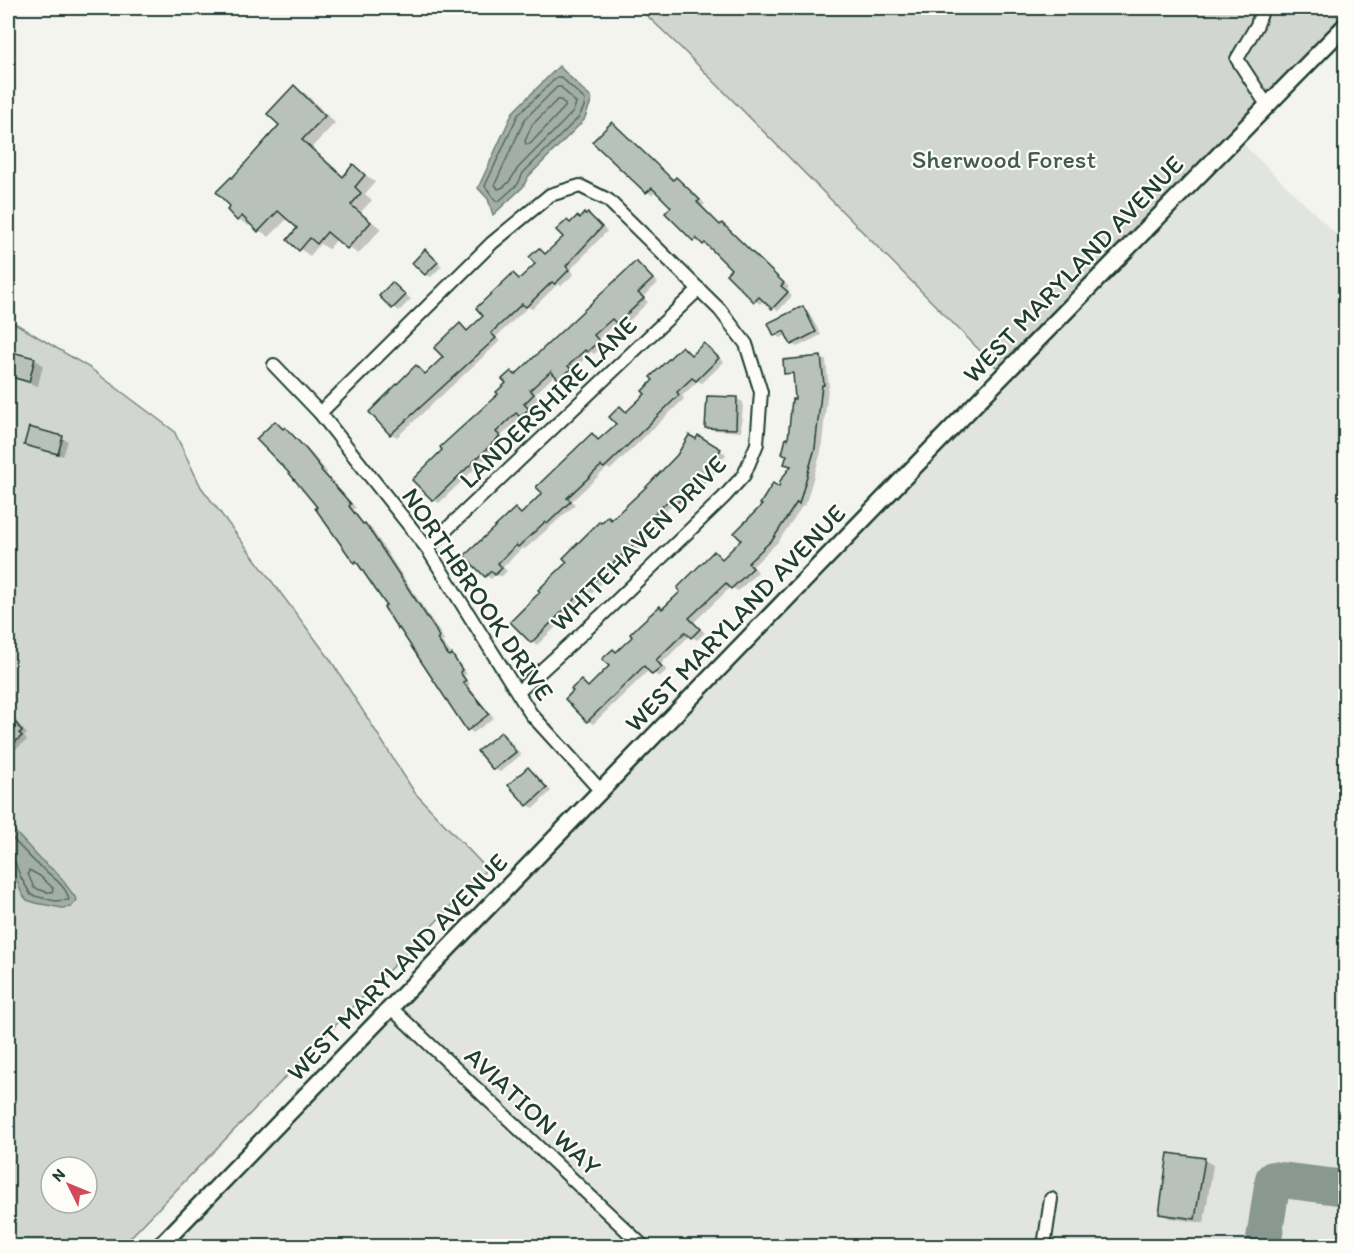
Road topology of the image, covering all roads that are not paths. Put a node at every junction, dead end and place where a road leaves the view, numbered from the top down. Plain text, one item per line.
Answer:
1 (1263, 8) edge
2 (1346, 25) edge
3 (1267, 105) junction
4 (699, 289) junction
5 (274, 365) dead end
6 (320, 413) junction
7 (427, 548) junction
8 (518, 692) junction
9 (601, 790) junction
10 (391, 1008) junction
11 (1050, 1199) dead end
12 (160, 1246) edge
13 (643, 1246) edge
14 (1044, 1246) edge

1 - 3 street
2 - 3 street, WEST MARYLAND AVENUE
3 - 9 street, WEST MARYLAND AVENUE
4 - 6 street, WHITEHAVEN DRIVE
4 - 7 street, LANDERSHIRE LANE
4 - 8 street, WHITEHAVEN DRIVE
5 - 6 street, NORTHBROOK DRIVE
6 - 7 street, NORTHBROOK DRIVE
7 - 8 street, NORTHBROOK DRIVE
8 - 9 street, NORTHBROOK DRIVE
9 - 10 street, WEST MARYLAND AVENUE
10 - 12 street, WEST MARYLAND AVENUE
10 - 13 street, AVIATION WAY
11 - 14 street

